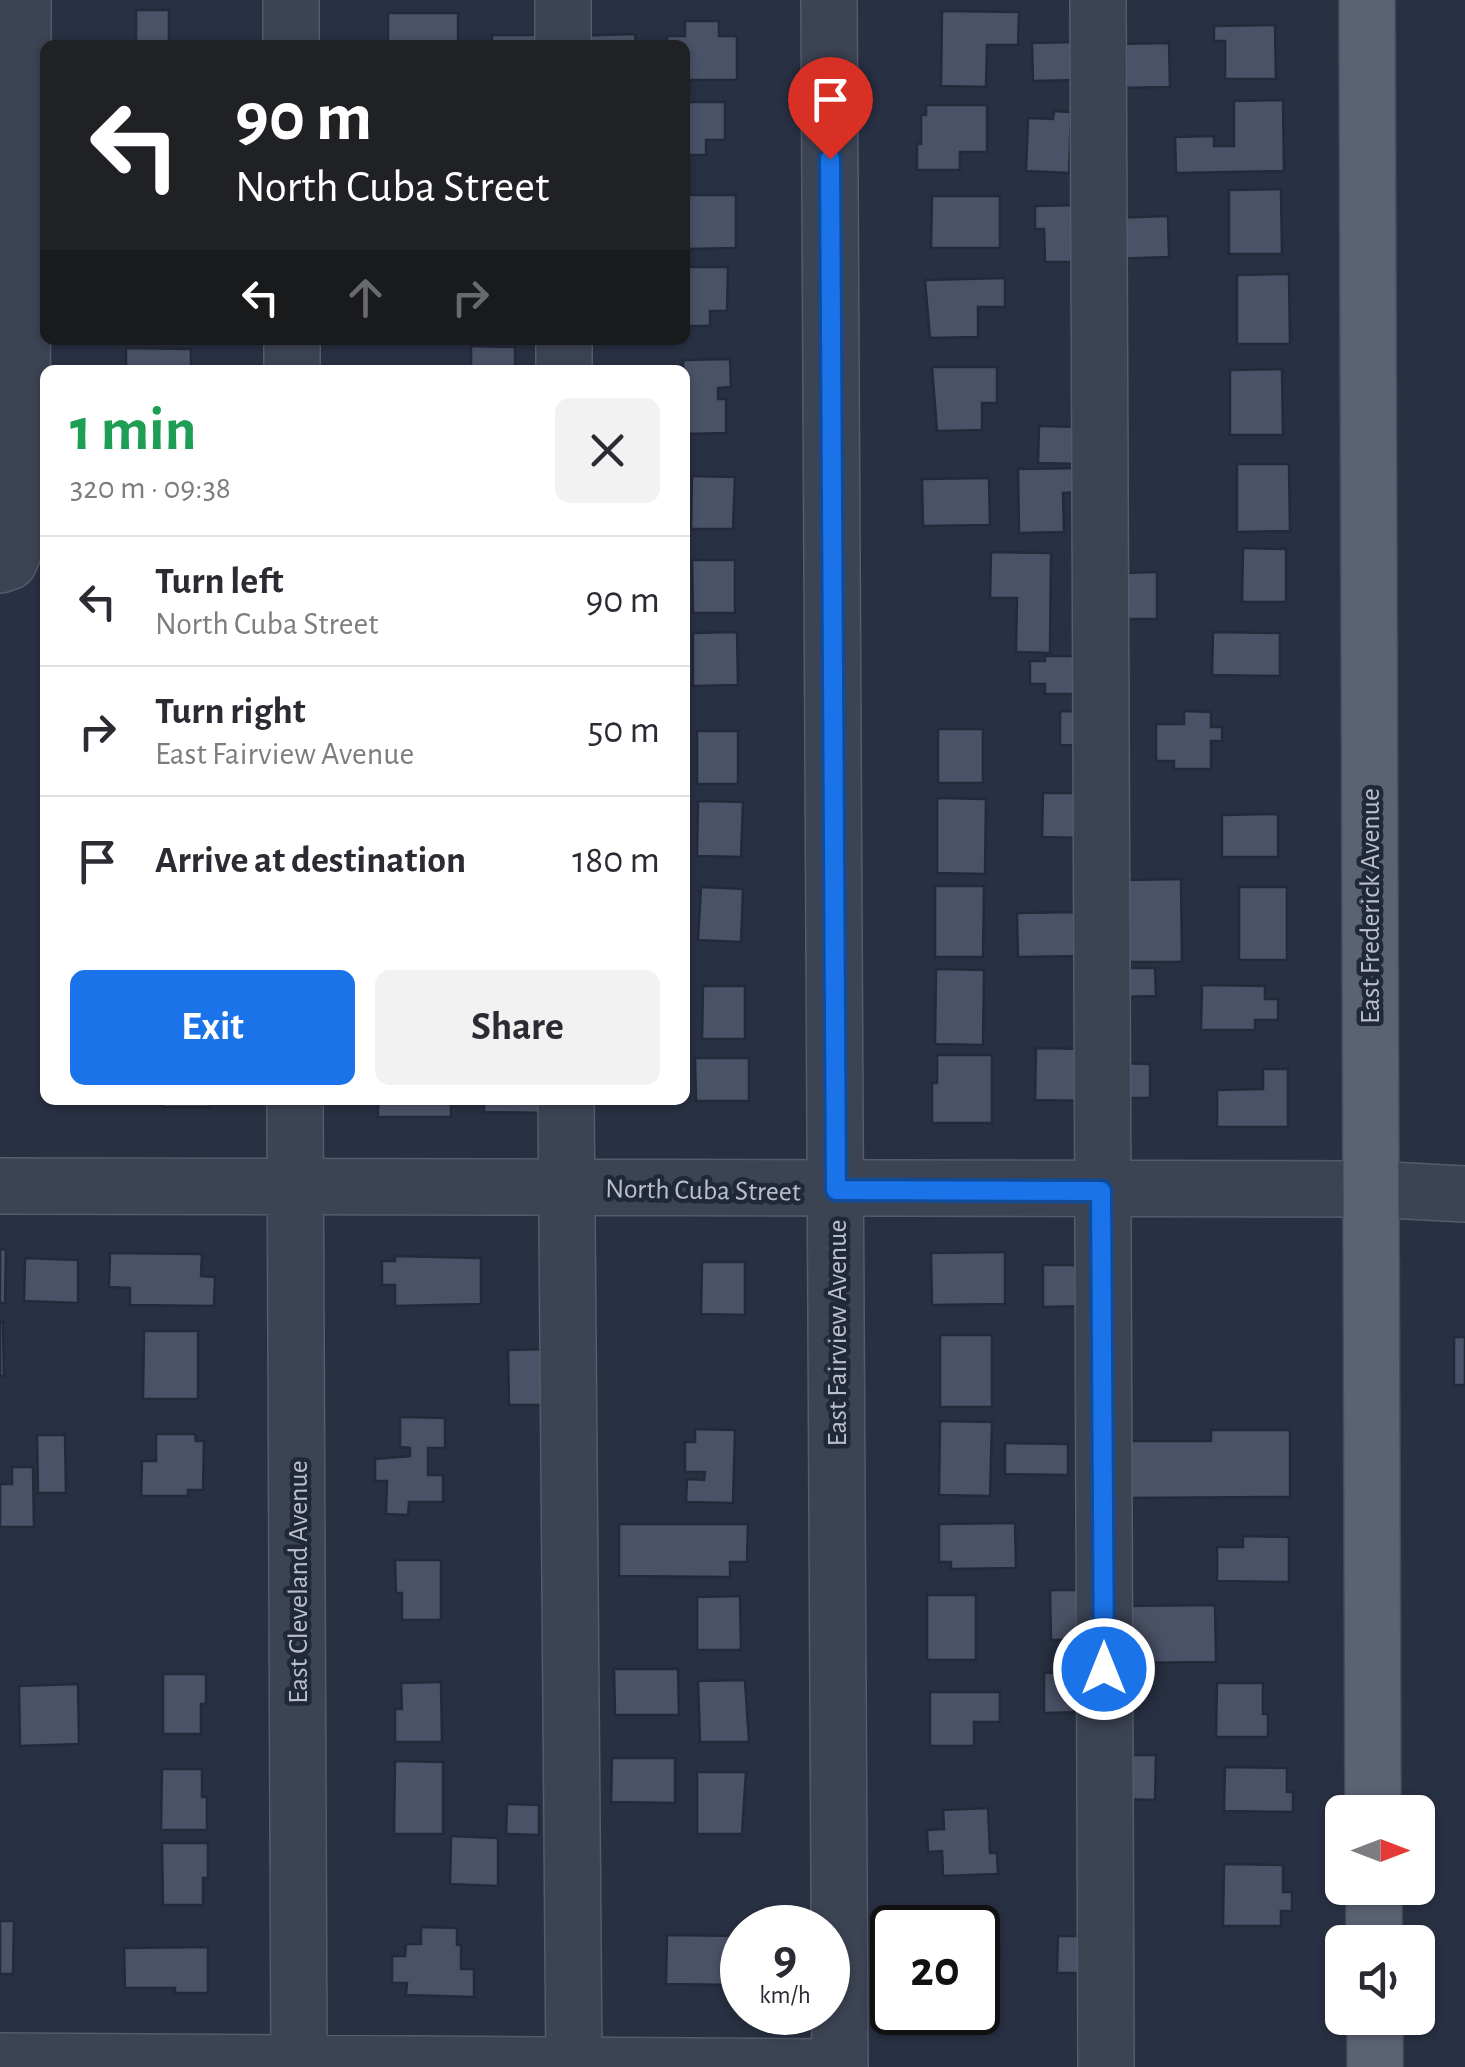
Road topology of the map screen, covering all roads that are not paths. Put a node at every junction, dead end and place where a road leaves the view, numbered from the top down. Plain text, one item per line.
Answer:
1 (24, 0) edge
2 (291, 0) edge
3 (563, 0) edge
4 (829, 0) edge
5 (1098, 0) edge
6 (1367, 0) edge
7 (291, 40) edge
8 (563, 40) edge
9 (4, 564) edge
10 (295, 1105) edge
11 (566, 1105) edge
12 (0, 1186) edge
13 (296, 1186) junction
14 (566, 1187) junction
15 (836, 1190) junction
16 (1370, 1190) junction
17 (1101, 1191) junction
18 (1465, 1194) edge
19 (1374, 1795) edge
20 (1375, 2035) edge
21 (0, 2061) edge
22 (299, 2064) junction
23 (574, 2066) edge
24 (660, 2066) edge
25 (826, 2067) edge
26 (840, 2067) edge
27 (1106, 2067) edge
28 (1375, 2067) edge

1 - 9 street
2 - 7 street
3 - 8 street
4 - 15 street, East Fairview Avenue
5 - 17 street
6 - 16 main road, East Frederick Avenue
10 - 13 street, East Cleveland Avenue
11 - 14 street
12 - 13 street, North Cuba Street
13 - 14 street, North Cuba Street
13 - 22 street, East Cleveland Avenue
14 - 15 street, North Cuba Street
14 - 23 street
15 - 17 street, North Cuba Street
15 - 26 street, East Fairview Avenue
16 - 17 street, North Cuba Street
16 - 18 street, North Cuba Street
16 - 19 main road, East Frederick Avenue
17 - 27 street
20 - 28 main road
21 - 22 street
22 - 23 street
23 - 24 street
24 - 25 street

